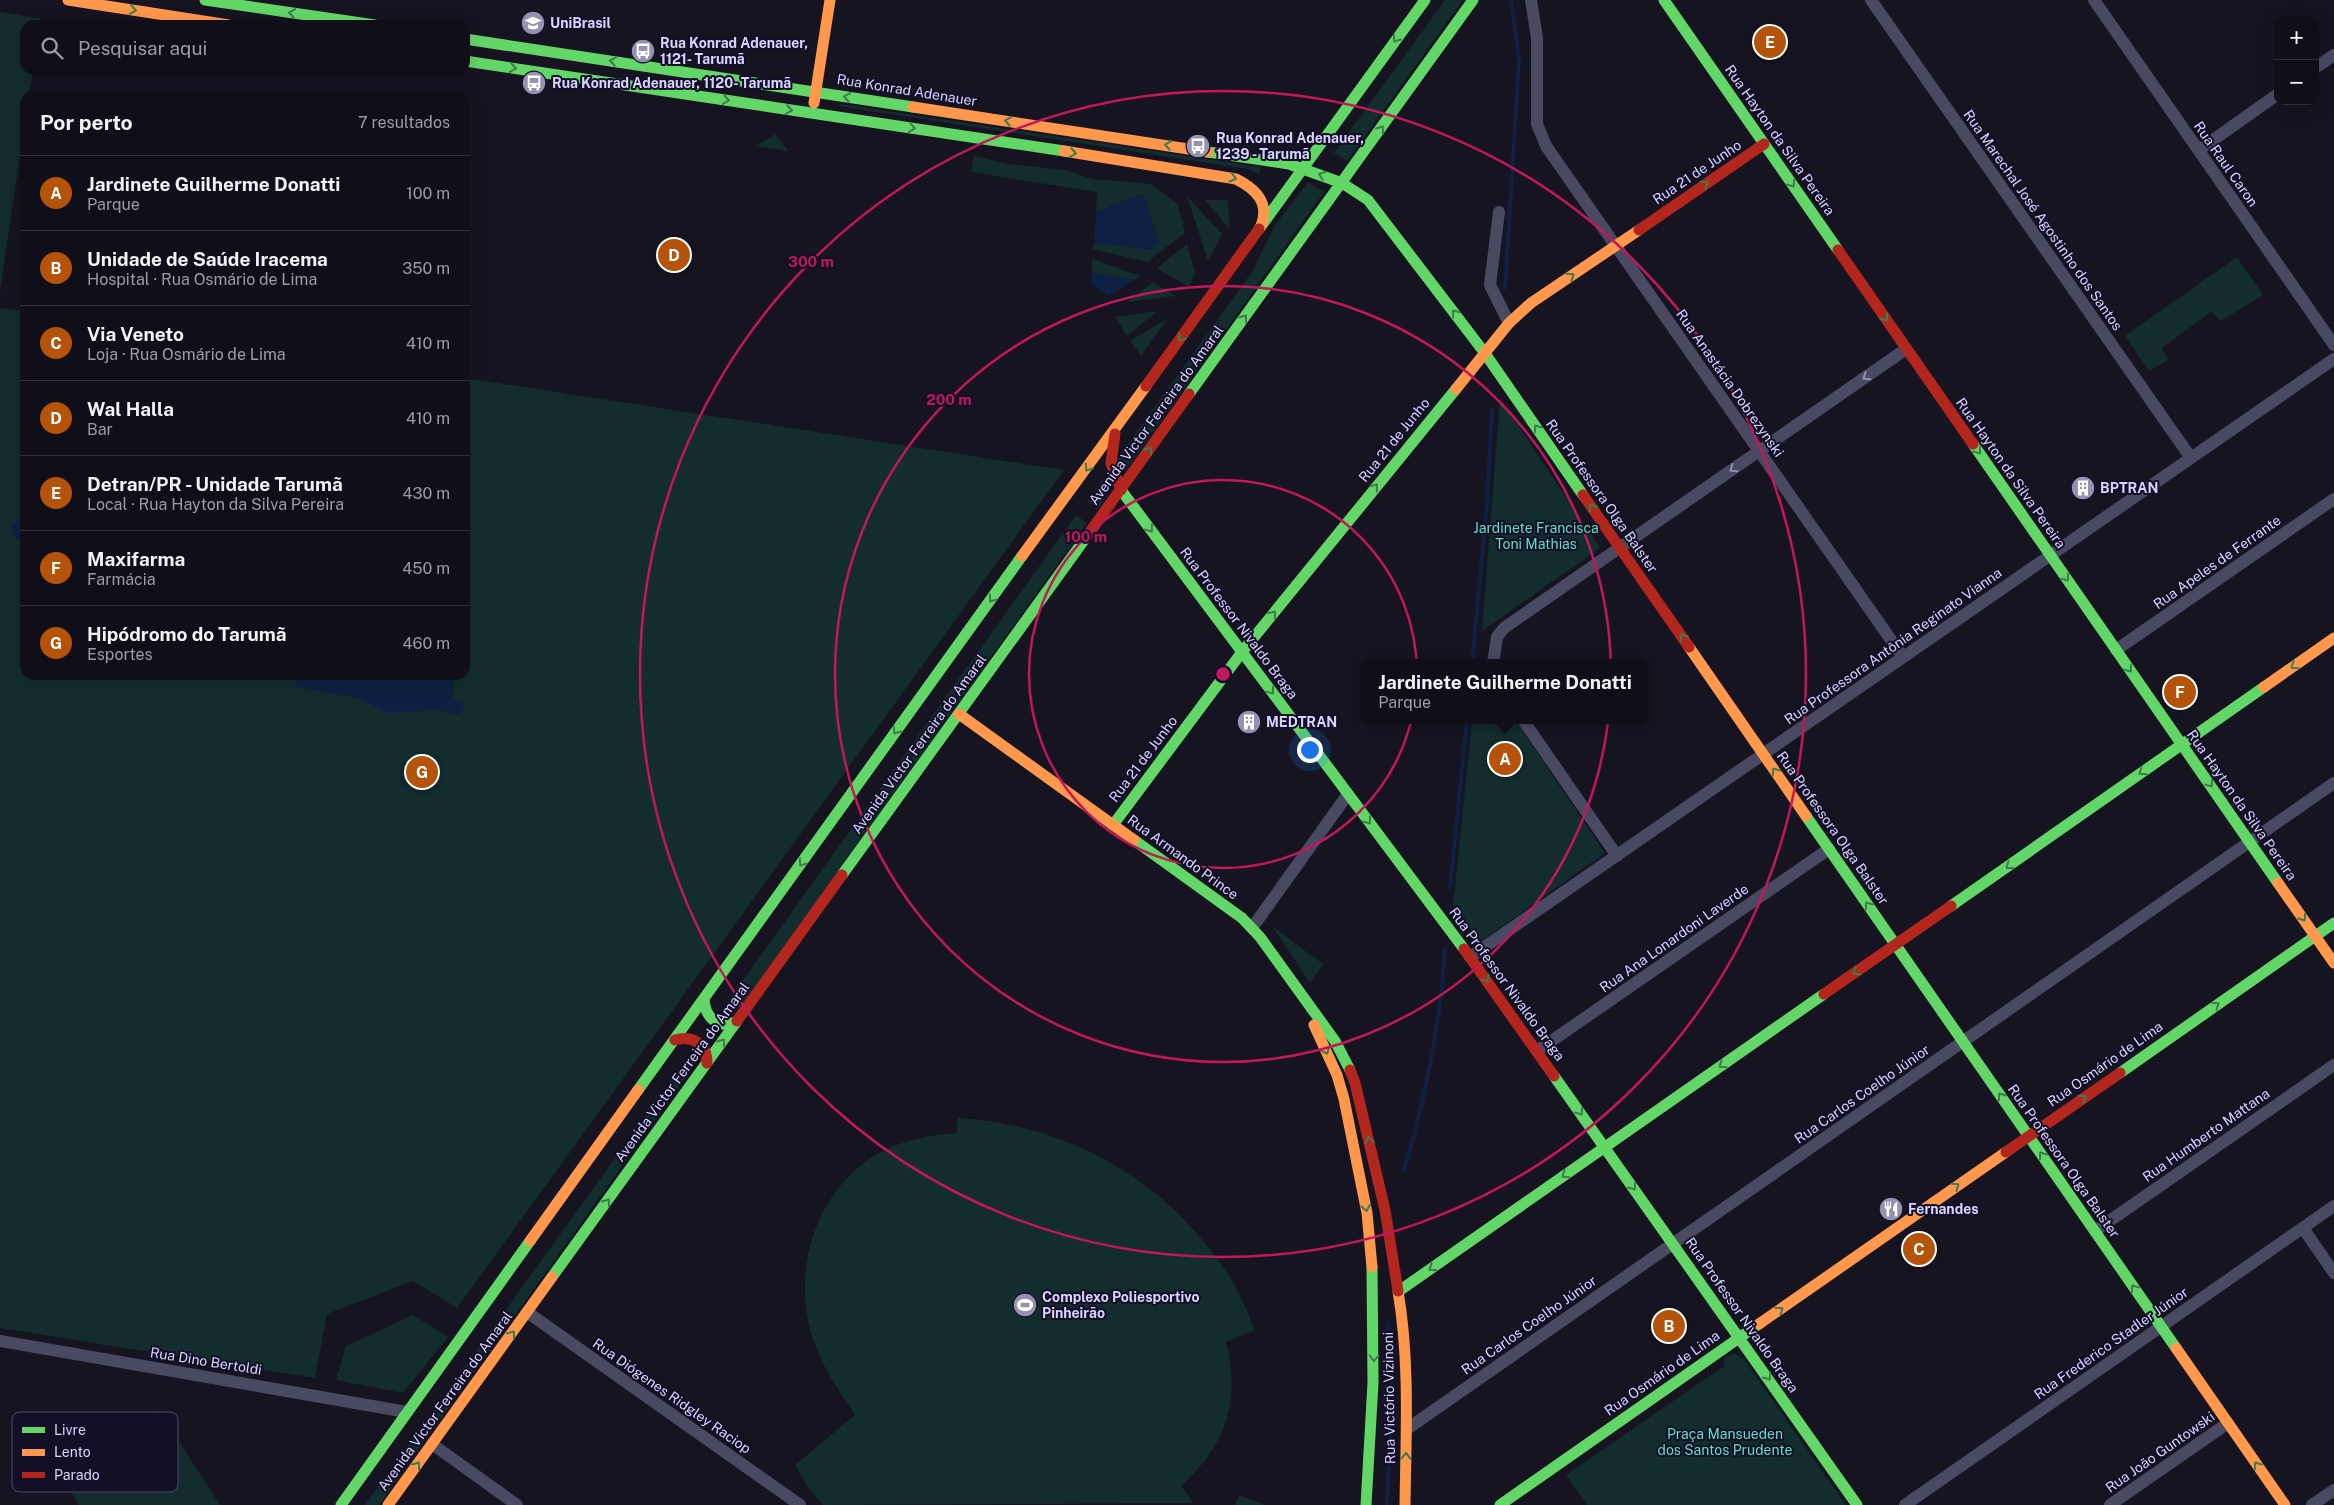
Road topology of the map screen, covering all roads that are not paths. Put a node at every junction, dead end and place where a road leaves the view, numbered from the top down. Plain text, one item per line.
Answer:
1 (68, 0) edge
2 (205, 0) edge
3 (830, 0) edge
4 (1425, 0) edge
5 (1473, 0) edge
6 (1531, 0) edge
7 (1664, 0) edge
8 (1871, 0) edge
9 (2094, 0) edge
10 (197, 20) edge
11 (341, 20) edge
12 (470, 40) edge
13 (2334, 55) edge
14 (470, 61) edge
15 (2319, 65) edge
16 (816, 92) junction
17 (2274, 97) edge
18 (812, 113) junction
19 (1764, 144) junction
20 (2199, 150) junction
21 (1303, 168) junction
22 (1342, 183) junction
23 (1499, 212) dead end
24 (1261, 227) junction
25 (1615, 246) junction
26 (1509, 323) junction
27 (2334, 345) edge
28 (1906, 349) junction
29 (1484, 352) junction
30 (2334, 358) edge
31 (1116, 428) junction
32 (1759, 451) junction
33 (2190, 458) junction
34 (1121, 490) junction
35 (2334, 499) edge
36 (1620, 547) junction
37 (2050, 555) junction
38 (2334, 638) edge
39 (2116, 650) junction
40 (1242, 652) junction
41 (1903, 658) junction
42 (1493, 659) edge
43 (959, 714) junction
44 (1526, 724) edge
45 (2182, 744) junction
46 (1763, 754) junction
47 (2334, 783) edge
48 (1348, 794) junction
49 (1113, 825) junction
50 (2250, 842) junction
51 (1829, 849) junction
52 (1617, 856) junction
53 (2334, 923) edge
54 (1252, 928) junction
55 (2315, 936) junction
56 (1896, 944) junction
57 (1470, 958) junction
58 (2334, 963) edge
59 (1298, 991) junction
60 (704, 999) junction
61 (736, 1022) junction
62 (675, 1040) junction
63 (1963, 1041) junction
64 (1536, 1051) junction
65 (707, 1063) junction
66 (2334, 1064) edge
67 (2028, 1136) junction
68 (1605, 1147) junction
69 (2334, 1206) edge
70 (2303, 1228) junction
71 (2094, 1231) junction
72 (1673, 1243) junction
73 (2334, 1273) edge
74 (1399, 1291) junction
75 (1374, 1310) joint
76 (527, 1312) junction
77 (2161, 1327) junction
78 (1740, 1337) junction
79 (0, 1341) edge
80 (407, 1412) junction
81 (2228, 1423) junction
82 (1407, 1429) junction
83 (432, 1444) junction
84 (2334, 1490) edge
85 (341, 1505) edge
86 (388, 1505) edge
87 (517, 1505) edge
88 (800, 1505) edge
89 (1366, 1505) edge
90 (1405, 1505) edge
91 (1500, 1505) edge
92 (1857, 1505) edge
93 (1905, 1505) edge
94 (2110, 1505) edge
95 (2284, 1505) edge
96 (2312, 1505) edge

1 -> 10 main road
11 -> 2 main road
3 - 16 main road
4 -> 21 main road, Avenida Victor Ferreira do Amaral
22 -> 5 main road, Avenida Victor Ferreira do Amaral
6 - 25 street, Rua Anastácia Dobrezynski
7 - 19 main road, Rua Hayton da Silva Pereira
8 - 33 street, Rua Marechal José Agostinho dos Santos
9 - 20 street, Rua Raul Caron
16 -> 12 main road, Rua Konrad Adenauer
13 - 15 street
14 -> 18 main road
16 - 18 main road
21 -> 16 main road, Rua Konrad Adenauer
17 - 20 street
18 -> 24 main road
25 -> 19 main road, Rua 21 de Junho
19 -> 28 main road, Rua Hayton da Silva Pereira
20 - 27 street, Rua Raul Caron
22 -> 21 main road, Rua Konrad Adenauer
21 - 24 main road, Avenida Victor Ferreira do Amaral
29 -> 22 main road, Rua Professora Olga Balster
34 -> 22 main road, Avenida Victor Ferreira do Amaral
23 - 26 street
24 -> 31 main road, Avenida Victor Ferreira do Amaral
26 -> 25 main road, Rua 21 de Junho
25 - 32 street, Rua Anastácia Dobrezynski
26 - 29 main road, Rua 21 de Junho
28 -> 32 street
28 -> 37 main road, Rua Hayton da Silva Pereira
36 -> 29 main road, Rua Professora Olga Balster
40 -> 29 main road, Rua 21 de Junho
30 - 33 street, Rua Professora Antônia Reginato Vianna
31 - 34 main road, Rua Professor Nivaldo Braga
31 -> 60 main road, Avenida Victor Ferreira do Amaral
32 -> 36 street
32 - 41 street, Rua Anastácia Dobrezynski
33 - 37 street, Rua Professora Antônia Reginato Vianna
34 -> 40 main road, Rua Professor Nivaldo Braga
34 - 43 main road, Avenida Victor Ferreira do Amaral
35 - 39 street, Rua Apeles de Ferrante
36 - 42 street
46 -> 36 main road, Rua Professora Olga Balster
37 -> 39 main road, Rua Hayton da Silva Pereira
37 - 41 street, Rua Professora Antônia Reginato Vianna
38 -> 45 main road
39 -> 45 main road, Rua Hayton da Silva Pereira
40 -> 48 main road, Rua Professor Nivaldo Braga
40 - 49 main road, Rua 21 de Junho
41 - 46 street, Rua Professora Antônia Reginato Vianna
43 - 49 main road, Rua Armando Prince
43 - 61 main road, Avenida Victor Ferreira do Amaral
44 - 52 street
45 -> 50 main road, Rua Hayton da Silva Pereira
45 -> 56 main road
51 -> 46 main road, Rua Professora Olga Balster
46 - 52 street, Rua Professora Antônia Reginato Vianna
47 - 50 street, Rua Carlos Coelho Júnior
48 - 54 street
48 -> 57 main road, Rua Professor Nivaldo Braga
49 - 54 main road, Rua Armando Prince
50 -> 55 main road, Rua Hayton da Silva Pereira
50 - 63 street, Rua Carlos Coelho Júnior
56 -> 51 main road, Rua Professora Olga Balster
51 - 64 street, Rua Ana Lonardoni Laverde
52 - 57 street, Rua Professora Antônia Reginato Vianna
53 - 55 main road, Rua Osmário de Lima
54 - 59 main road, Rua Armando Prince
55 - 58 main road, Rua Hayton da Silva Pereira
67 -> 55 main road, Rua Osmário de Lima
56 - 63 main road, Rua Professora Olga Balster
56 -> 68 main road
57 -> 64 main road, Rua Professor Nivaldo Braga
74 -> 59 main road, Rua Armando Prince
59 -> 75 main road, Rua Armando Prince
60 - 61 main road
60 - 62 main road, Avenida Victor Ferreira do Amaral
65 -> 61 main road, Avenida Victor Ferreira do Amaral
62 - 65 main road
62 - 80 main road, Avenida Victor Ferreira do Amaral
67 -> 63 main road, Rua Professora Olga Balster
63 - 72 street, Rua Carlos Coelho Júnior
64 -> 68 main road, Rua Professor Nivaldo Braga
76 -> 65 main road, Avenida Victor Ferreira do Amaral
66 - 71 street, Rua Humberto Mattana
71 -> 67 main road, Rua Professora Olga Balster
78 -> 67 main road, Rua Osmário de Lima
68 -> 72 main road, Rua Professor Nivaldo Braga
68 -> 74 main road
69 - 70 street, Rua Frederico Stadler Júnior
70 - 73 street
70 - 77 street, Rua Frederico Stadler Júnior
77 -> 71 main road, Rua Professora Olga Balster
72 - 78 main road, Rua Professor Nivaldo Braga
72 - 82 street, Rua Carlos Coelho Júnior
74 - 82 main road, Rua Victório Vizinoni
75 -> 89 main road, Rua Victório Vizinoni
83 -> 76 main road, Avenida Victor Ferreira do Amaral
76 - 88 street, Rua Diógenes Ridgley Raciop
77 - 81 main road, Rua Professora Olga Balster
77 - 93 street, Rua Frederico Stadler Júnior
78 - 91 main road, Rua Osmário de Lima
78 -> 92 main road, Rua Professor Nivaldo Braga
79 - 80 street, Rua Dino Bertoldi
80 - 85 main road, Avenida Victor Ferreira do Amaral
81 - 94 street, Rua João Guntowski
95 -> 81 main road, Rua Professora Olga Balster
90 -> 82 main road, Rua Victório Vizinoni
86 -> 83 main road, Avenida Victor Ferreira do Amaral
83 - 87 street
84 - 96 street

